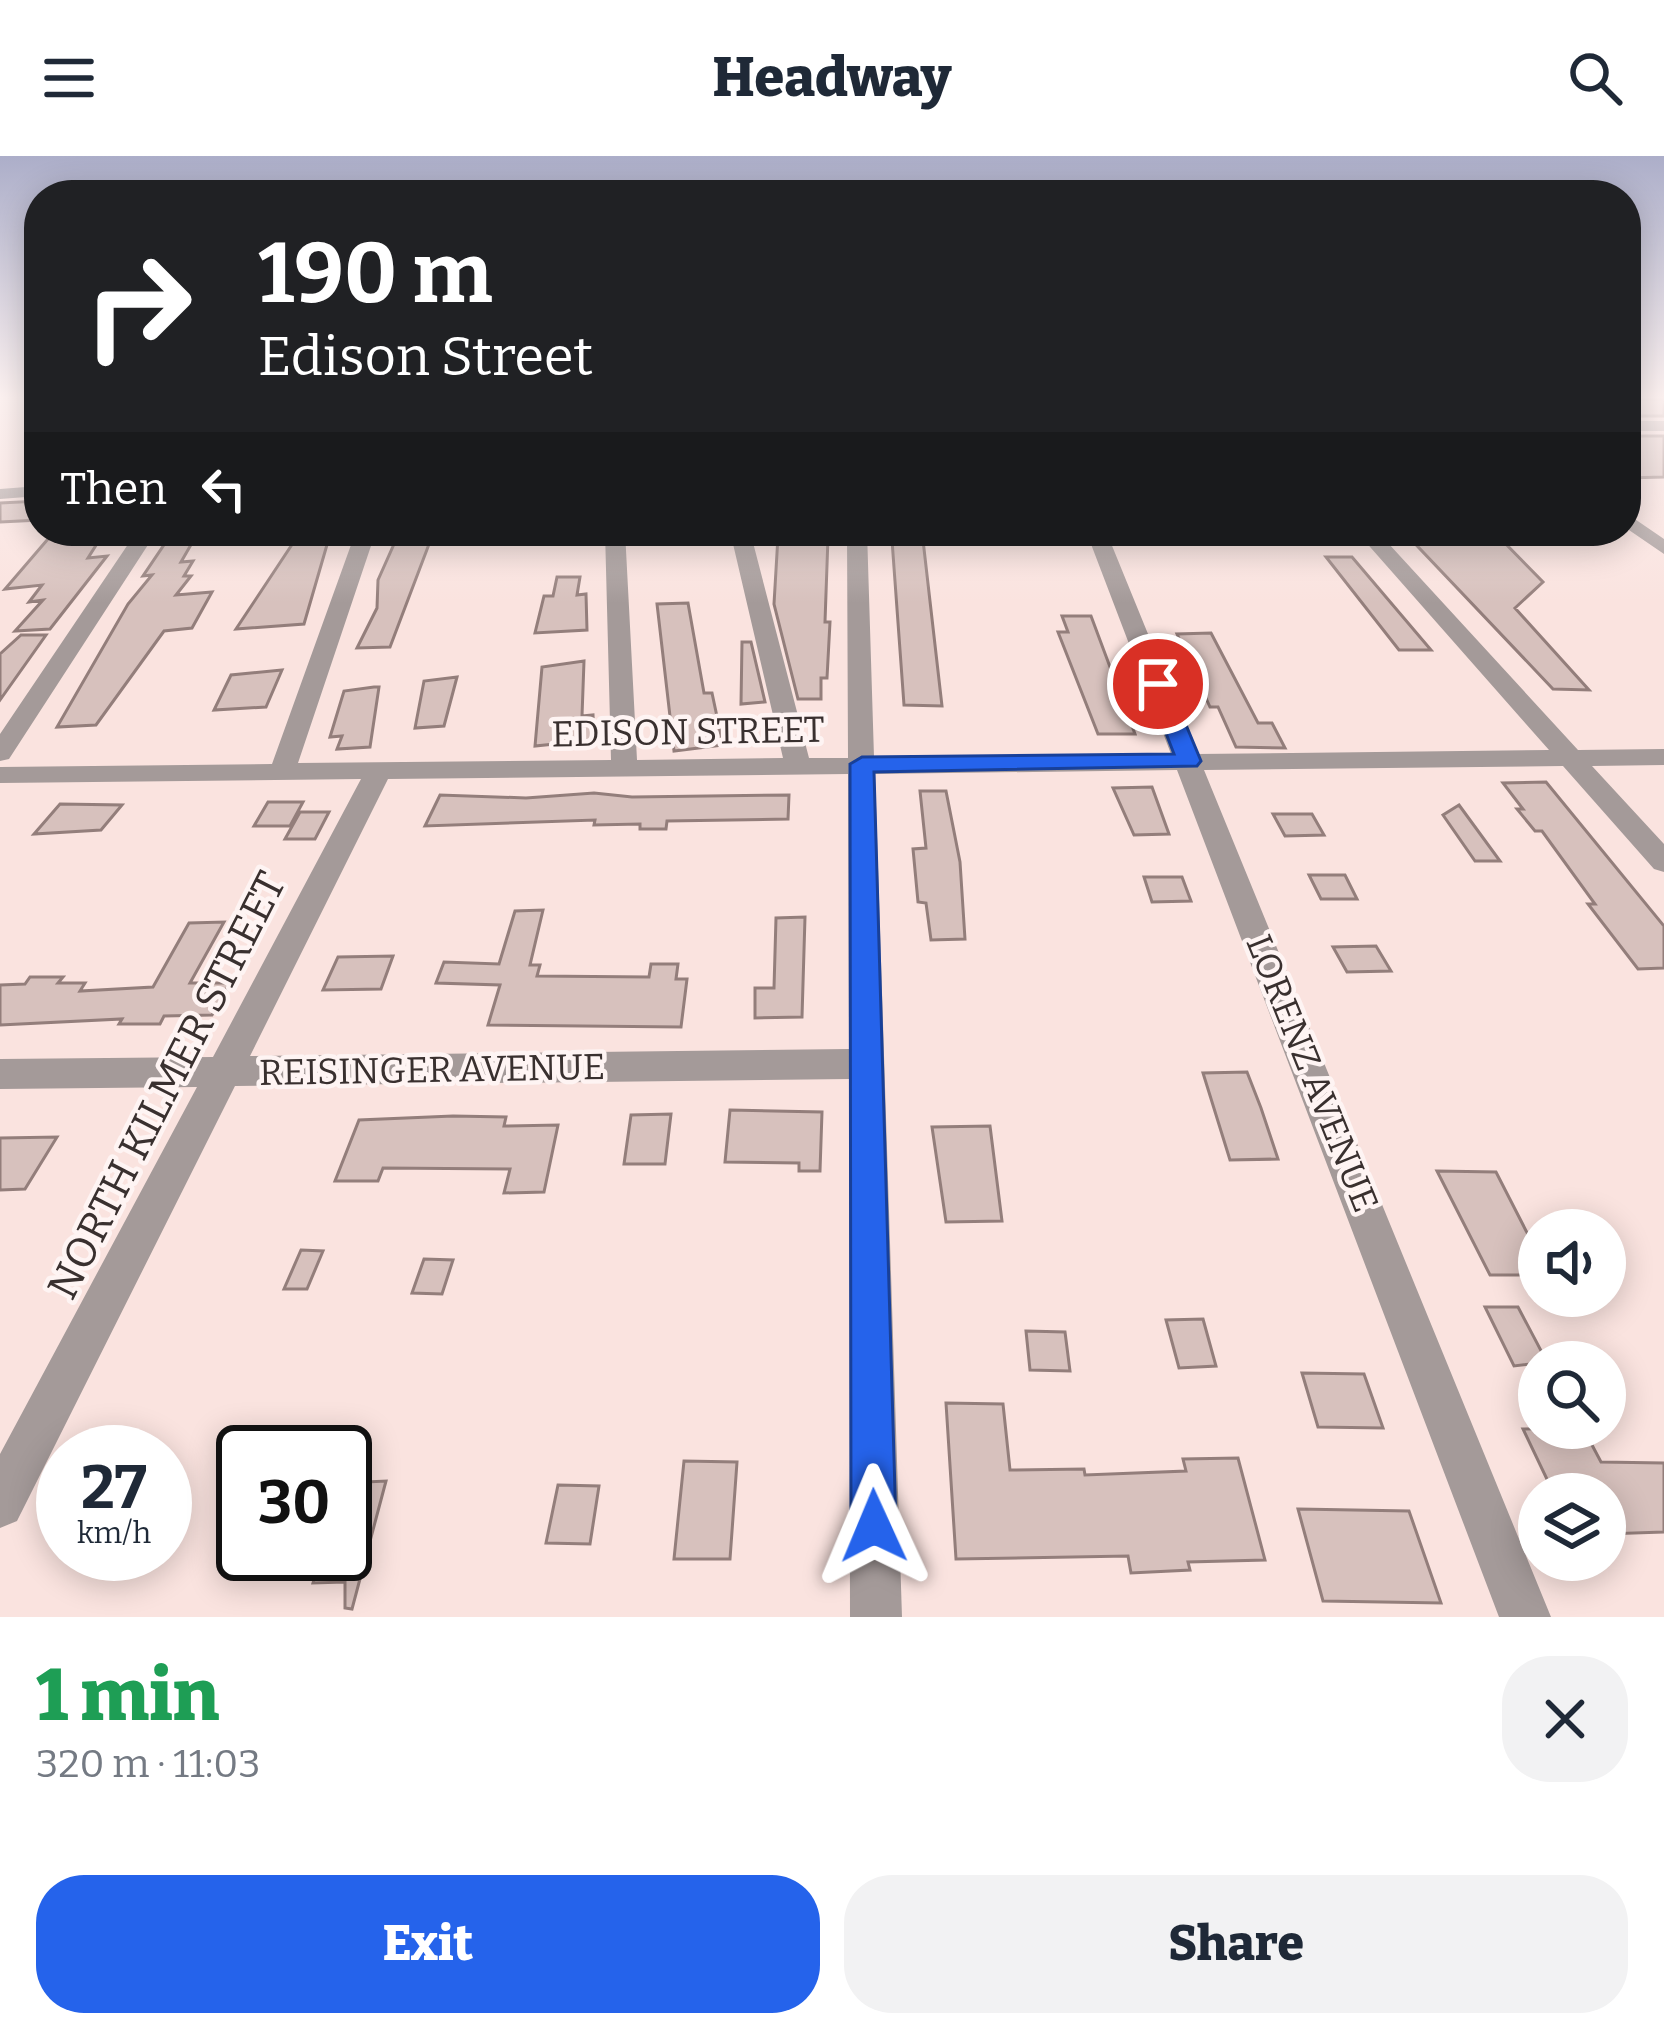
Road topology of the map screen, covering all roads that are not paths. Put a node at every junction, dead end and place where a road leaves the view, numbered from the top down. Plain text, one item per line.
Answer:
1 (137, 546) edge
2 (361, 546) edge
3 (616, 546) edge
4 (744, 546) edge
5 (856, 546) edge
6 (1102, 546) edge
7 (1380, 546) edge
8 (0, 753) edge
9 (1664, 757) edge
10 (1572, 758) junction
11 (1189, 761) junction
12 (862, 764) junction
13 (798, 765) junction
14 (624, 767) junction
15 (379, 771) junction
16 (282, 772) junction
17 (0, 776) edge
18 (1664, 862) edge
19 (865, 1064) junction
20 (223, 1071) junction
21 (0, 1074) edge
22 (0, 1504) edge
23 (876, 1617) edge
24 (1525, 1617) edge

1 - 8 street
2 - 16 street
3 - 14 street
4 - 13 street
5 - 12 street
6 - 11 street, LORENZ AVENUE
7 - 10 street
9 - 10 street, EDISON STREET
10 - 11 street, EDISON STREET
10 - 18 street
11 - 12 street, EDISON STREET
11 - 24 street, LORENZ AVENUE
12 - 13 street, EDISON STREET
12 - 19 street
13 - 14 street, EDISON STREET
14 - 15 street, EDISON STREET
15 - 16 street, EDISON STREET
15 - 20 street, NORTH KILMER STREET
16 - 17 street, EDISON STREET
19 - 20 street, REISINGER AVENUE
19 - 23 street
20 - 21 street, REISINGER AVENUE
20 - 22 street, NORTH KILMER STREET

